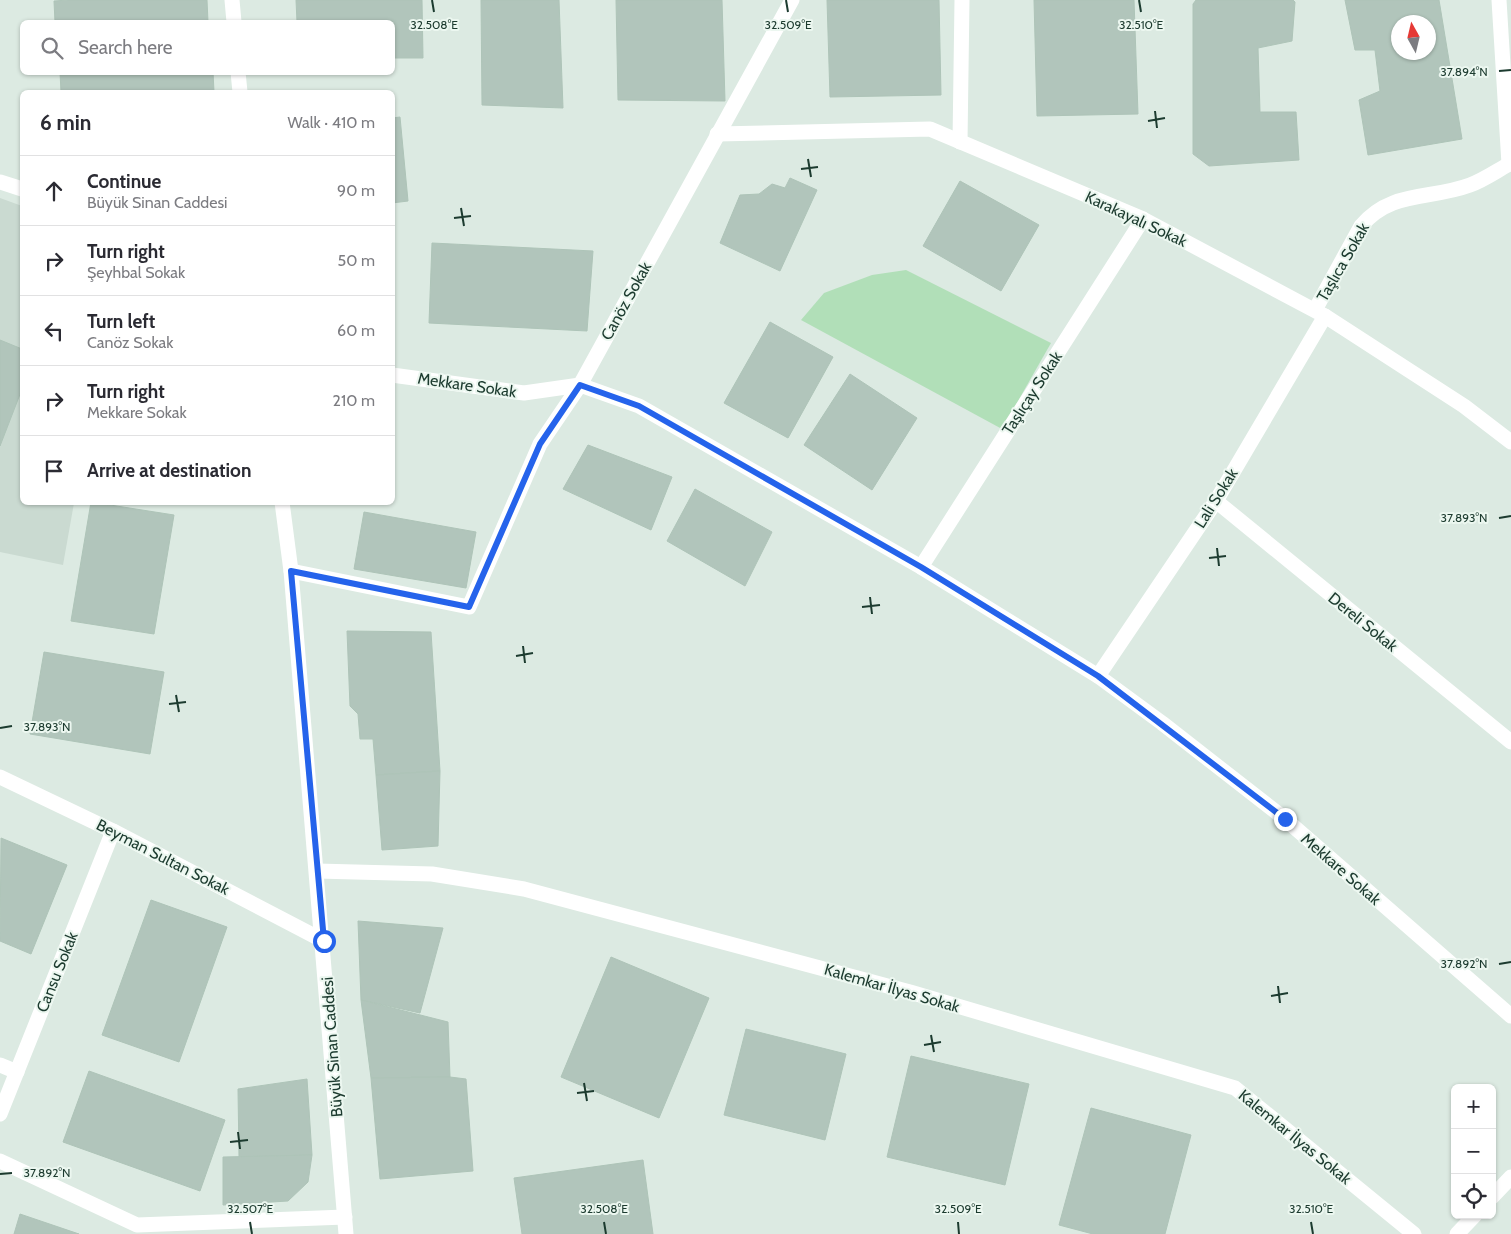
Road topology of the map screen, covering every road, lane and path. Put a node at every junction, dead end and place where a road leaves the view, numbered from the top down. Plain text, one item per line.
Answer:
1 (232, 0) edge
2 (792, 0) edge
3 (962, 0) edge
4 (1499, 0) edge
5 (234, 20) edge
6 (238, 75) edge
7 (240, 90) edge
8 (717, 134) junction
9 (960, 142) junction
10 (1510, 163) edge
11 (0, 182) edge
12 (20, 188) edge
13 (1143, 220) junction
14 (1320, 313) junction
15 (395, 375) edge
16 (580, 385) junction
17 (1511, 442) edge
18 (1216, 501) junction
19 (282, 505) edge
20 (921, 567) junction
21 (291, 571) junction
22 (1098, 676) junction
23 (1511, 742) edge
24 (0, 777) edge
25 (113, 830) junction
26 (317, 872) junction
27 (324, 941) junction
28 (1511, 1016) edge
29 (0, 1064) edge
30 (17, 1072) junction
31 (0, 1114) edge
32 (0, 1161) edge
33 (1511, 1177) edge
34 (1496, 1193) edge
35 (345, 1217) junction
36 (1471, 1219) edge
37 (135, 1230) edge
38 (346, 1234) edge
39 (1414, 1234) edge
40 (1457, 1234) edge

1 - 5 street
2 - 8 street, Canöz Sokak
3 - 9 street
4 - 10 street
6 - 7 street
8 - 9 street, Karakayalı Sokak
8 - 16 street, Canöz Sokak
9 - 13 street, Karakayalı Sokak
10 - 14 street, Taşlıca Sokak
11 - 12 street
13 - 14 street, Karakayalı Sokak
13 - 20 street, Taşlıçay Sokak
14 - 17 street, Karakayalı Sokak
14 - 18 street, Lali Sokak
15 - 16 street, Mekkare Sokak
16 - 20 street, Mekkare Sokak
16 - 21 street, Canöz Sokak
18 - 22 street, Lali Sokak
18 - 23 street, Dereli Sokak
19 - 21 street, Büyük Sinan Caddesi
20 - 22 street, Mekkare Sokak
21 - 26 street, Büyük Sinan Caddesi
22 - 28 street, Mekkare Sokak
24 - 25 street, Beyman Sultan Sokak
25 - 27 street, Beyman Sultan Sokak
25 - 30 street, Cansu Sokak
26 - 27 street, Büyük Sinan Caddesi
26 - 39 street, Kalemkar İlyas Sokak
27 - 35 street, Büyük Sinan Caddesi
29 - 30 street
30 - 31 street, Cansu Sokak
32 - 37 street
33 - 34 street
35 - 37 street
35 - 38 street, Büyük Sinan Caddesi
36 - 40 street

